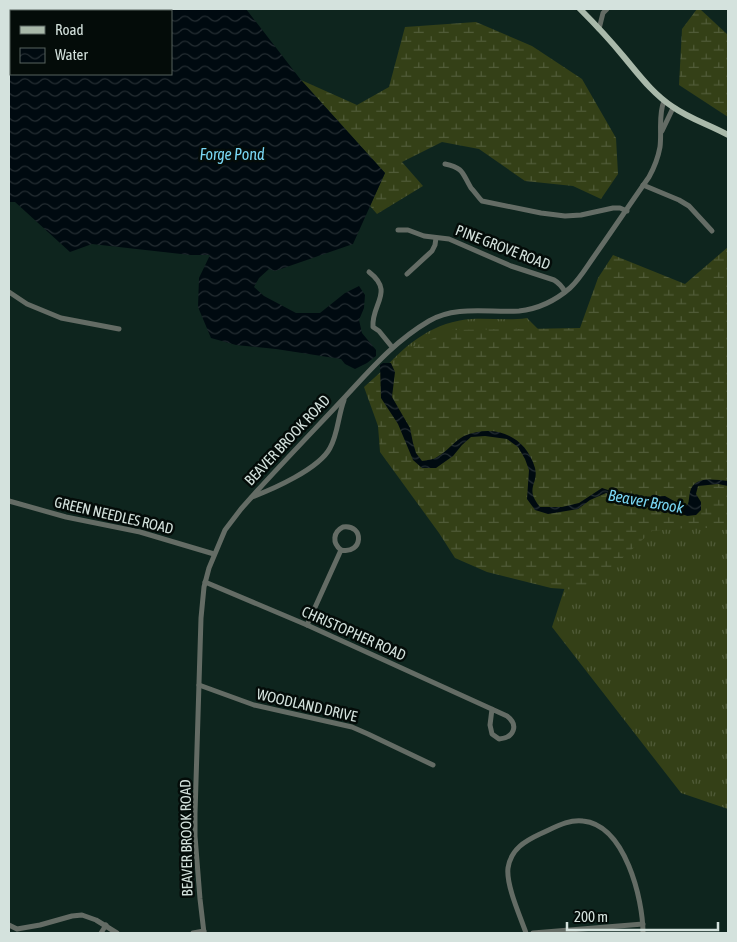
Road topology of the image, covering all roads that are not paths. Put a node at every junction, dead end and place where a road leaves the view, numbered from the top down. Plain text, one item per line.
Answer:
1 (580, 9) edge
2 (607, 9) edge
3 (600, 29) junction
4 (664, 100) junction
5 (673, 108) junction
6 (660, 134) junction
7 (728, 135) edge
8 (445, 164) dead end
9 (644, 185) junction
10 (627, 211) junction
11 (398, 230) dead end
12 (712, 231) dead end
13 (436, 238) junction
14 (369, 272) dead end
15 (407, 274) dead end
16 (9, 292) edge
17 (565, 292) junction
18 (119, 329) dead end
19 (390, 348) junction
20 (345, 396) junction
21 (251, 497) junction
22 (9, 501) edge
23 (341, 550) junction
24 (214, 554) junction
25 (205, 582) junction
26 (307, 625) junction
27 (199, 685) junction
28 (492, 709) junction
29 (434, 765) dead end
30 (9, 924) edge
31 (643, 924) junction
32 (106, 925) junction
33 (16, 931) edge
34 (204, 932) edge
35 (101, 933) edge
36 (117, 933) edge
37 (193, 933) edge
38 (526, 933) edge
39 (533, 933) edge
40 (643, 933) edge

1 - 3 main road
2 - 3 street
3 - 4 main road
4 - 5 main road
4 - 6 street, BEAVER BROOK ROAD
5 - 6 street, BEAVER BROOK ROAD
5 - 7 main road
6 - 9 street, BEAVER BROOK ROAD
8 - 10 street
9 - 10 street, BEAVER BROOK ROAD
9 - 12 street
10 - 17 street, BEAVER BROOK ROAD
11 - 13 street, PINE GROVE ROAD
13 - 15 street
13 - 17 street, PINE GROVE ROAD
14 - 19 street
16 - 18 street
17 - 19 street, BEAVER BROOK ROAD
19 - 20 street, BEAVER BROOK ROAD
20 - 21 street, BEAVER BROOK ROAD
20 - 21 street
21 - 24 street, BEAVER BROOK ROAD
22 - 24 street, GREEN NEEDLES ROAD
23 - 23 street
23 - 26 street
24 - 25 street, BEAVER BROOK ROAD
25 - 26 street, CHRISTOPHER ROAD
25 - 27 street, BEAVER BROOK ROAD
26 - 28 street, CHRISTOPHER ROAD
27 - 29 street, WOODLAND DRIVE
27 - 34 street, BEAVER BROOK ROAD
28 - 28 street, CHRISTOPHER ROAD
30 - 33 street
31 - 38 street
31 - 39 street
31 - 40 street
32 - 33 street
32 - 35 street
32 - 36 street
34 - 37 street

